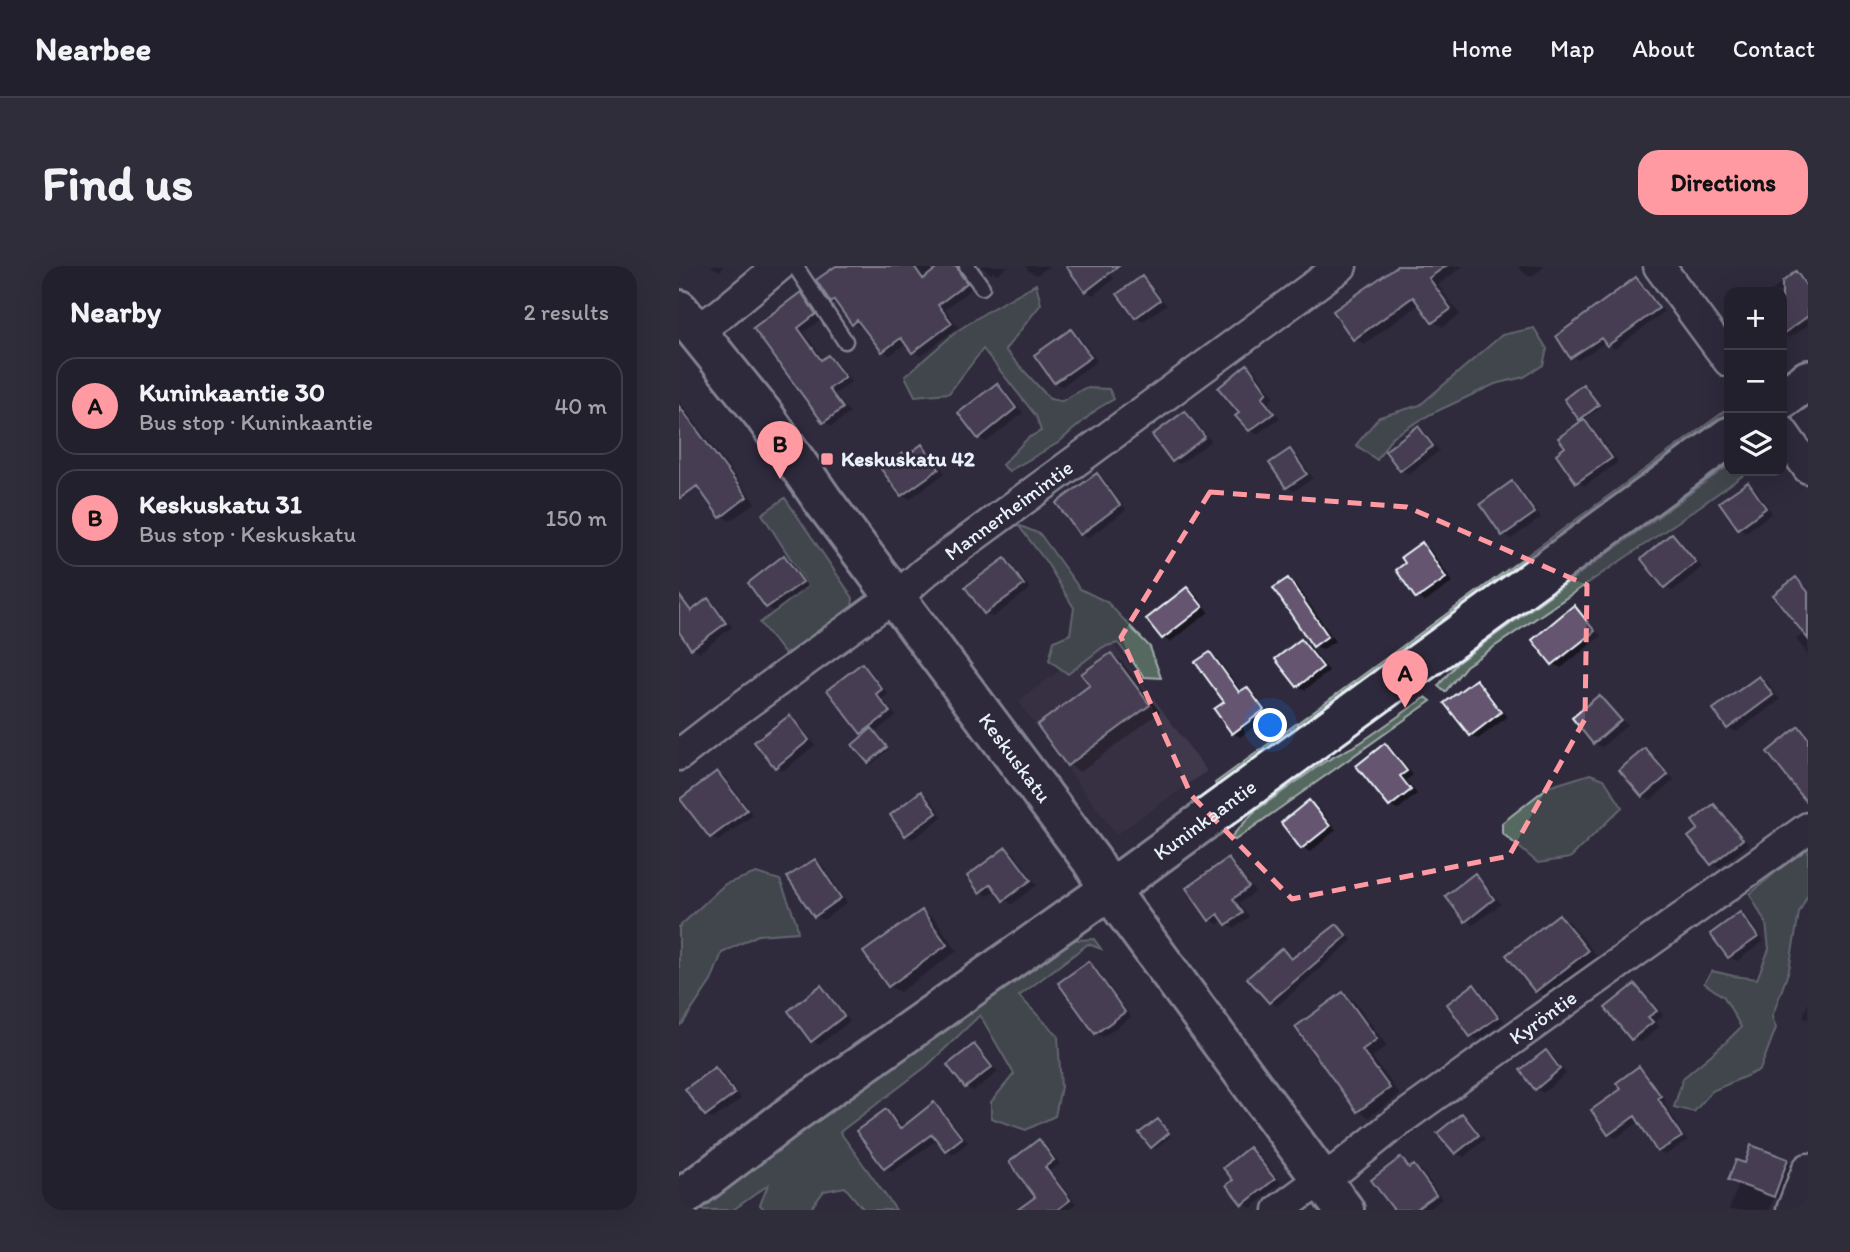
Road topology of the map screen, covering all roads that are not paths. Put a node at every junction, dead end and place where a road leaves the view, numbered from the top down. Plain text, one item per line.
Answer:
1 (779, 266) edge
2 (795, 266) edge
3 (967, 266) edge
4 (1341, 266) edge
5 (1659, 266) edge
6 (982, 287) dead end
7 (688, 320) edge
8 (845, 341) dead end
9 (1724, 354) edge
10 (1808, 380) edge
11 (1787, 395) edge
12 (1787, 438) edge
13 (1724, 441) edge
14 (1808, 468) edge
15 (896, 598) junction
16 (679, 755) edge
17 (1808, 828) edge
18 (1109, 890) junction
19 (1808, 1169) edge
20 (1321, 1179) junction
21 (679, 1200) edge
22 (1279, 1210) edge
23 (1345, 1210) edge
24 (1792, 1210) edge

1 - 7 street
2 - 8 lane
3 - 6 lane
4 - 15 street, Mannerheimintie
5 - 9 street
7 - 15 street, Keskuskatu
10 - 11 street
12 - 14 street
13 - 18 street, Kuninkaantie
15 - 16 street, Mannerheimintie
15 - 18 street, Keskuskatu
17 - 20 street, Kyröntie
18 - 20 street, Keskuskatu
18 - 21 street, Kuninkaantie
19 - 24 street
20 - 22 street, Kyröntie
20 - 23 street, Keskuskatu

